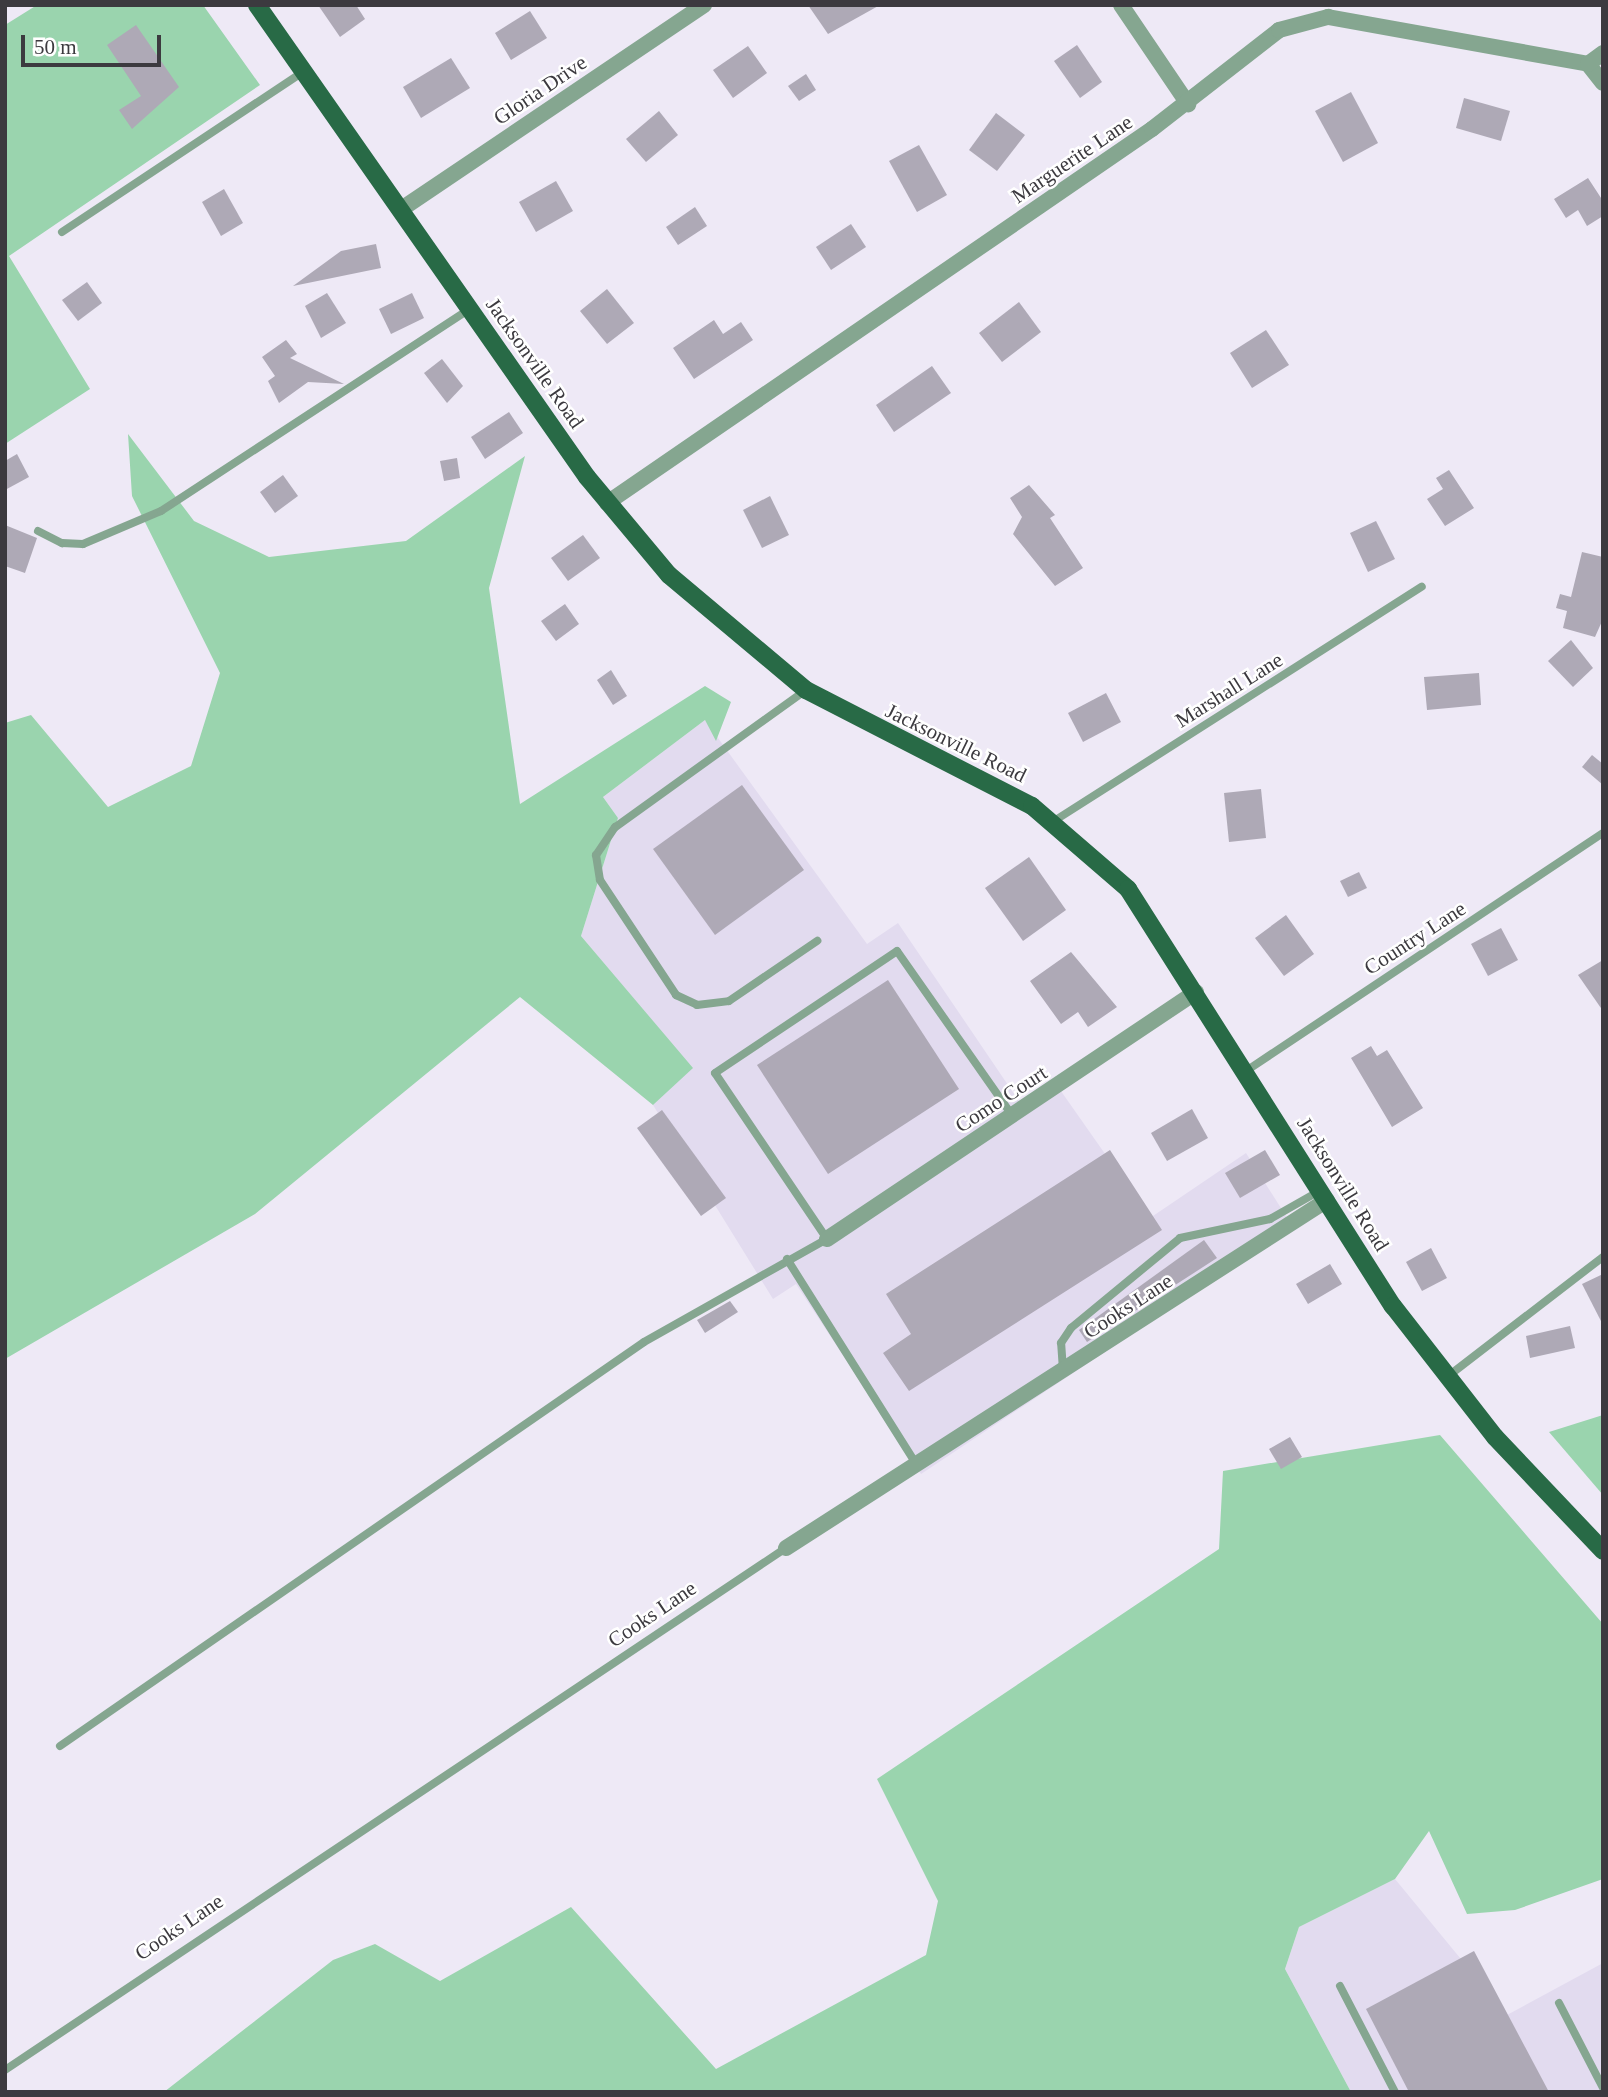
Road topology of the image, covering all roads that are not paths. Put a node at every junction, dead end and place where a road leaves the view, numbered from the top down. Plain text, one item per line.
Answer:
1 (257, 5) edge
2 (704, 5) edge
3 (1121, 5) edge
4 (1603, 53) edge
5 (1588, 64) junction
6 (303, 72) junction
7 (1603, 83) edge
8 (1188, 104) junction
9 (400, 210) junction
10 (62, 232) dead end
11 (470, 309) junction
12 (607, 503) junction
13 (38, 531) dead end
14 (1422, 587) dead end
15 (806, 690) junction
16 (1054, 821) junction
17 (1603, 833) edge
18 (817, 941) dead end
19 (1196, 992) junction
20 (1246, 1070) junction
21 (1013, 1116) junction
22 (1324, 1195) junction
23 (827, 1239) junction
24 (1603, 1257) edge
25 (787, 1259) junction
26 (1063, 1373) junction
27 (1447, 1377) junction
28 (914, 1461) junction
29 (786, 1548) joint
30 (1603, 1551) edge
31 (60, 1746) dead end
32 (1340, 1986) dead end
33 (1559, 2003) dead end
34 (5, 2070) edge
35 (1603, 2088) edge
36 (1395, 2092) edge

1 - 6 main road, Jacksonville Road
2 - 9 street, Gloria Drive
3 - 8 street
4 - 5 street
5 - 7 street
5 - 8 street, Marguerite Lane
6 - 9 main road, Jacksonville Road
6 - 10 lane
8 - 12 street, Marguerite Lane
9 - 11 main road, Jacksonville Road
11 - 12 main road, Jacksonville Road
11 - 13 lane
12 - 15 main road, Jacksonville Road
14 - 16 lane, Marshall Lane
15 - 16 main road, Jacksonville Road
15 - 18 lane
16 - 19 main road, Jacksonville Road
17 - 20 lane, Country Lane
19 - 20 main road, Jacksonville Road
19 - 21 street, Como Court
20 - 22 main road, Jacksonville Road
21 - 23 street, Como Court
21 - 23 lane
22 - 26 street, Cooks Lane
22 - 26 lane
22 - 27 main road, Jacksonville Road
23 - 25 lane
24 - 27 lane
25 - 28 lane
25 - 31 lane
26 - 28 street, Cooks Lane
27 - 30 main road, Jacksonville Road
28 - 29 street, Cooks Lane
29 - 34 lane, Cooks Lane
32 - 36 lane
33 - 35 lane

